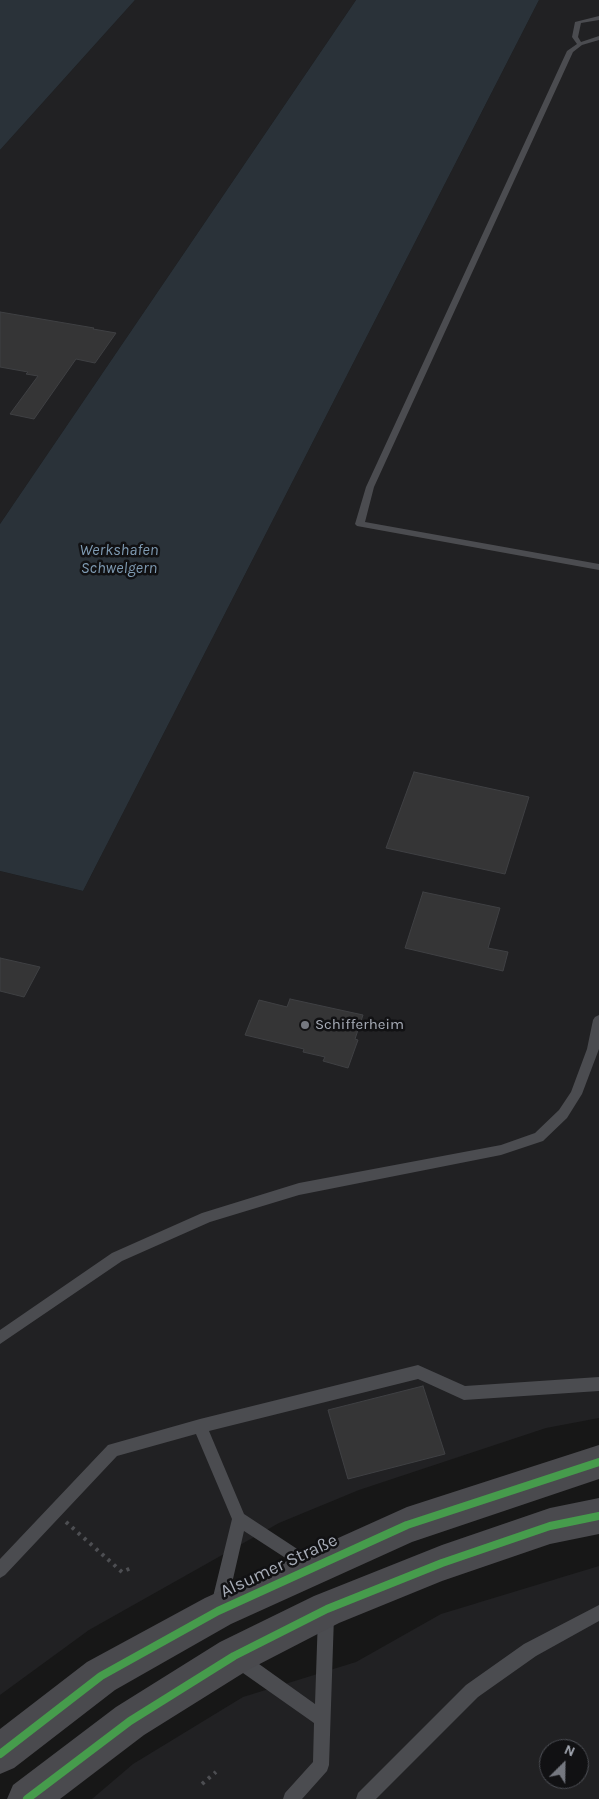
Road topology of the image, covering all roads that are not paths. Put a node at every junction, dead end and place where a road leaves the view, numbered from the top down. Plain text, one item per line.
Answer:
1 (599, 18) edge
2 (599, 38) edge
3 (580, 44) junction
4 (599, 567) edge
5 (599, 1020) edge
6 (0, 1338) edge
7 (599, 1384) edge
8 (200, 1426) junction
9 (599, 1462) edge
10 (599, 1516) edge
11 (239, 1519) junction
12 (313, 1567) junction
13 (0, 1570) edge
14 (326, 1610) junction
15 (218, 1611) junction
16 (599, 1614) edge
17 (234, 1656) junction
18 (323, 1719) junction
19 (0, 1754) edge
20 (27, 1799) edge
21 (291, 1799) edge
22 (364, 1799) edge

1 - 3 lane
2 - 3 lane
3 - 4 lane
5 - 6 lane
7 - 8 lane
8 - 11 lane
8 - 13 lane
9 - 12 street, Alsumer Straße
10 - 14 street
11 - 12 lane
11 - 15 lane
12 - 15 street, Alsumer Straße
14 - 17 street
14 - 18 lane
15 - 19 street, Alsumer Straße
16 - 22 lane
17 - 18 lane
17 - 20 street
18 - 21 lane

